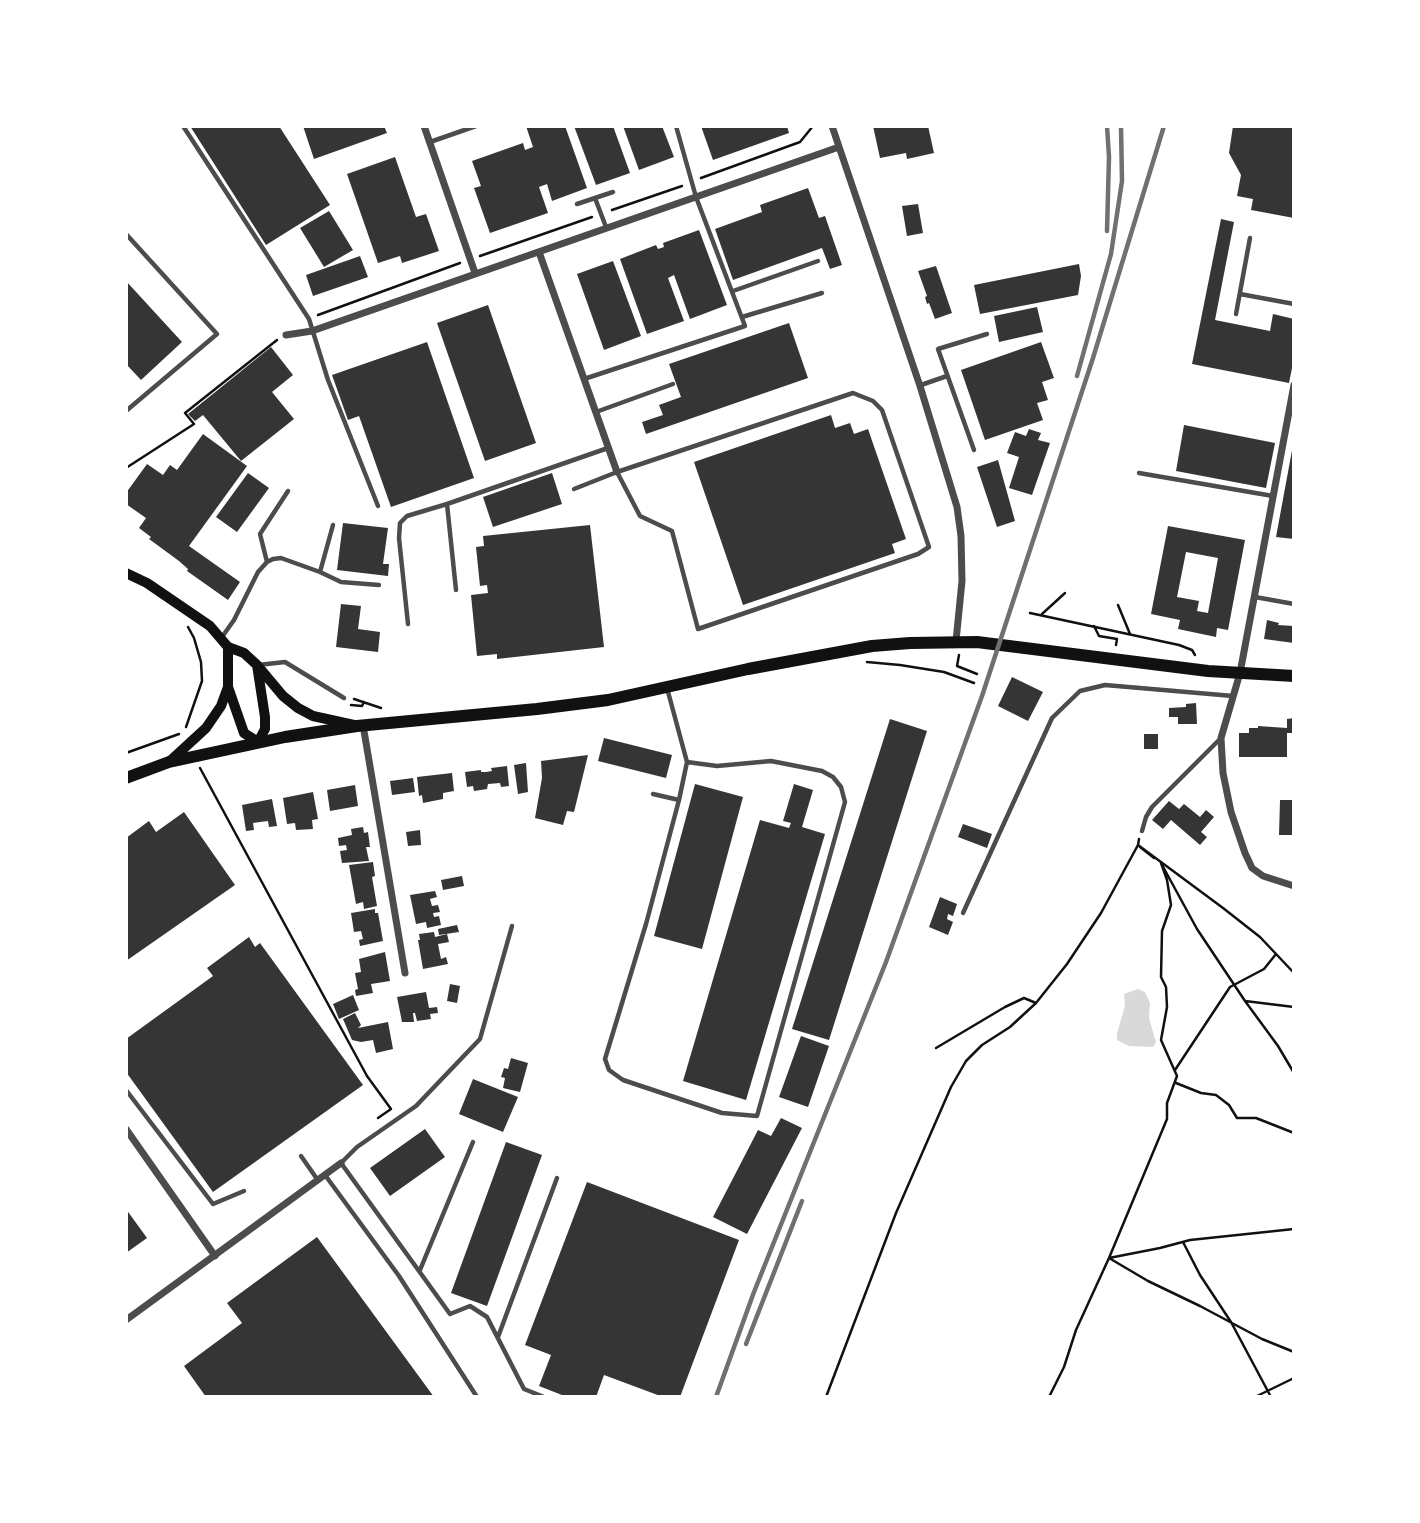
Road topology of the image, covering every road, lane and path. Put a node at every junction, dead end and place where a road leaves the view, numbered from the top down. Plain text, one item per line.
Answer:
1 (183, 126) edge
2 (424, 126) edge
3 (476, 126) edge
4 (676, 126) edge
5 (813, 126) edge
6 (832, 126) edge
7 (430, 142) junction
8 (839, 147) junction
9 (713, 174) dead end
10 (692, 182) junction
11 (613, 192) dead end
12 (696, 197) junction
13 (595, 198) junction
14 (578, 205) dead end
15 (601, 214) junction
16 (606, 228) junction
17 (126, 234) edge
18 (1250, 238) dead end
19 (539, 252) junction
20 (470, 260) junction
21 (818, 261) dead end
22 (475, 273) junction
23 (733, 291) junction
24 (822, 293) dead end
25 (1240, 294) junction
26 (1294, 304) edge
27 (1236, 314) dead end
28 (742, 317) junction
29 (309, 319) junction
30 (312, 331) junction
31 (988, 334) dead end
32 (286, 335) dead end
33 (269, 346) dead end
34 (947, 376) junction
35 (584, 379) junction
36 (673, 384) dead end
37 (1294, 385) edge
38 (920, 386) junction
39 (126, 411) edge
40 (596, 412) junction
41 (609, 448) junction
42 (974, 450) dead end
43 (126, 468) edge
44 (617, 472) junction
45 (1139, 473) dead end
46 (574, 489) dead end
47 (288, 491) dead end
48 (1274, 496) junction
49 (447, 504) junction
50 (378, 506) dead end
51 (333, 524) dead end
52 (267, 562) junction
53 (320, 572) junction
54 (126, 573) edge
55 (380, 585) dead end
56 (456, 590) dead end
57 (1065, 593) dead end
58 (1255, 597) junction
59 (1294, 604) edge
60 (1118, 605) dead end
61 (1030, 613) dead end
62 (1041, 615) junction
63 (186, 624) dead end
64 (408, 624) dead end
65 (1094, 626) junction
66 (1130, 634) junction
67 (1099, 636) dead end
68 (959, 641) junction
69 (225, 642) junction
70 (867, 662) dead end
71 (257, 665) junction
72 (1208, 671) junction
73 (1240, 673) junction
74 (977, 674) dead end
75 (1294, 677) edge
76 (974, 683) dead end
77 (228, 687) junction
78 (666, 687) junction
79 (1234, 696) junction
80 (344, 698) joint
81 (380, 708) dead end
82 (360, 725) junction
83 (1221, 738) junction
84 (258, 741) junction
85 (126, 753) edge
86 (194, 756) junction
87 (169, 762) junction
88 (687, 762) junction
89 (126, 778) edge
90 (653, 794) dead end
91 (679, 800) junction
92 (1142, 831) joint
93 (1138, 845) junction
94 (1161, 863) junction
95 (1294, 886) edge
96 (963, 913) dead end
97 (512, 926) dead end
98 (1276, 954) junction
99 (1294, 972) edge
100 (405, 973) dead end
101 (1234, 984) junction
102 (1245, 1001) junction
103 (1036, 1003) junction
104 (1294, 1007) edge
105 (936, 1048) dead end
106 (1175, 1070) junction
107 (1294, 1073) edge
108 (1175, 1083) junction
109 (126, 1090) edge
110 (370, 1124) dead end
111 (126, 1129) edge
112 (1294, 1133) edge
113 (473, 1142) dead end
114 (301, 1156) dead end
115 (341, 1163) junction
116 (325, 1174) junction
117 (557, 1178) dead end
118 (317, 1179) junction
119 (244, 1191) dead end
120 (1294, 1229) edge
121 (1183, 1242) junction
122 (215, 1256) junction
123 (1109, 1258) junction
124 (419, 1271) junction
125 (126, 1320) edge
126 (1231, 1322) junction
127 (498, 1338) junction
128 (1294, 1352) edge
129 (1294, 1378) edge
130 (1268, 1391) junction
131 (477, 1397) edge
132 (544, 1397) edge
133 (826, 1397) edge
134 (1049, 1397) edge
135 (1255, 1397) edge
136 (1271, 1397) edge

1 - 29 lane
2 - 7 street
3 - 7 lane
4 - 10 lane
5 - 9 path
6 - 8 street
7 - 20 street
8 - 12 street
8 - 38 street
10 - 12 lane
10 - 15 path
11 - 13 lane
12 - 16 street
12 - 23 lane
13 - 14 lane
13 - 15 lane
15 - 16 lane
15 - 20 path
16 - 19 street
17 - 39 lane
18 - 25 lane
19 - 22 street
19 - 35 street
20 - 22 street
20 - 29 path
21 - 23 lane
22 - 30 street
23 - 28 lane
24 - 28 lane
25 - 26 lane
25 - 27 lane
28 - 35 lane
29 - 30 lane
30 - 32 street
30 - 50 lane
31 - 34 lane
33 - 43 path
34 - 38 lane
34 - 42 lane
35 - 40 street
36 - 40 lane
37 - 48 street
38 - 68 street
40 - 41 street
41 - 44 street
41 - 49 lane
44 - 44 lane
44 - 46 lane
45 - 48 lane
47 - 52 lane
48 - 58 street
49 - 56 lane
49 - 64 lane
51 - 53 lane
52 - 53 lane
52 - 69 lane
53 - 55 lane
54 - 69 main road
57 - 62 path
58 - 59 lane
58 - 73 street
60 - 66 path
61 - 62 path
62 - 65 path
63 - 85 path
65 - 66 path
65 - 67 path
66 - 72 path
68 - 72 main road
68 - 74 path
68 - 78 main road
69 - 71 main road
69 - 77 main road
70 - 76 path
71 - 80 lane
71 - 82 main road
71 - 84 main road
72 - 73 main road
73 - 75 main road
73 - 79 street
77 - 84 main road
77 - 87 main road
78 - 82 main road
78 - 88 lane
79 - 83 street
79 - 96 lane
80 - 81 path
82 - 84 main road
82 - 100 street
83 - 92 lane
83 - 95 street
84 - 86 main road
86 - 87 main road
86 - 110 path
87 - 89 main road
88 - 91 lane
88 - 91 lane
90 - 91 lane
92 - 93 path
93 - 94 path
93 - 103 path
94 - 98 path
94 - 101 path
94 - 106 path
97 - 115 lane
98 - 99 path
98 - 101 path
101 - 102 path
101 - 106 path
102 - 104 path
102 - 107 path
103 - 105 path
103 - 133 path
106 - 108 path
108 - 112 path
108 - 123 path
109 - 119 lane
111 - 122 street
113 - 124 lane
114 - 118 lane
115 - 116 street
115 - 124 lane
116 - 118 street
116 - 131 lane
117 - 127 lane
118 - 122 street
120 - 121 path
121 - 123 path
121 - 126 path
122 - 125 street
123 - 126 path
123 - 134 path
124 - 127 lane
126 - 128 path
126 - 130 path
127 - 132 lane
129 - 130 path
130 - 135 path
130 - 136 path

